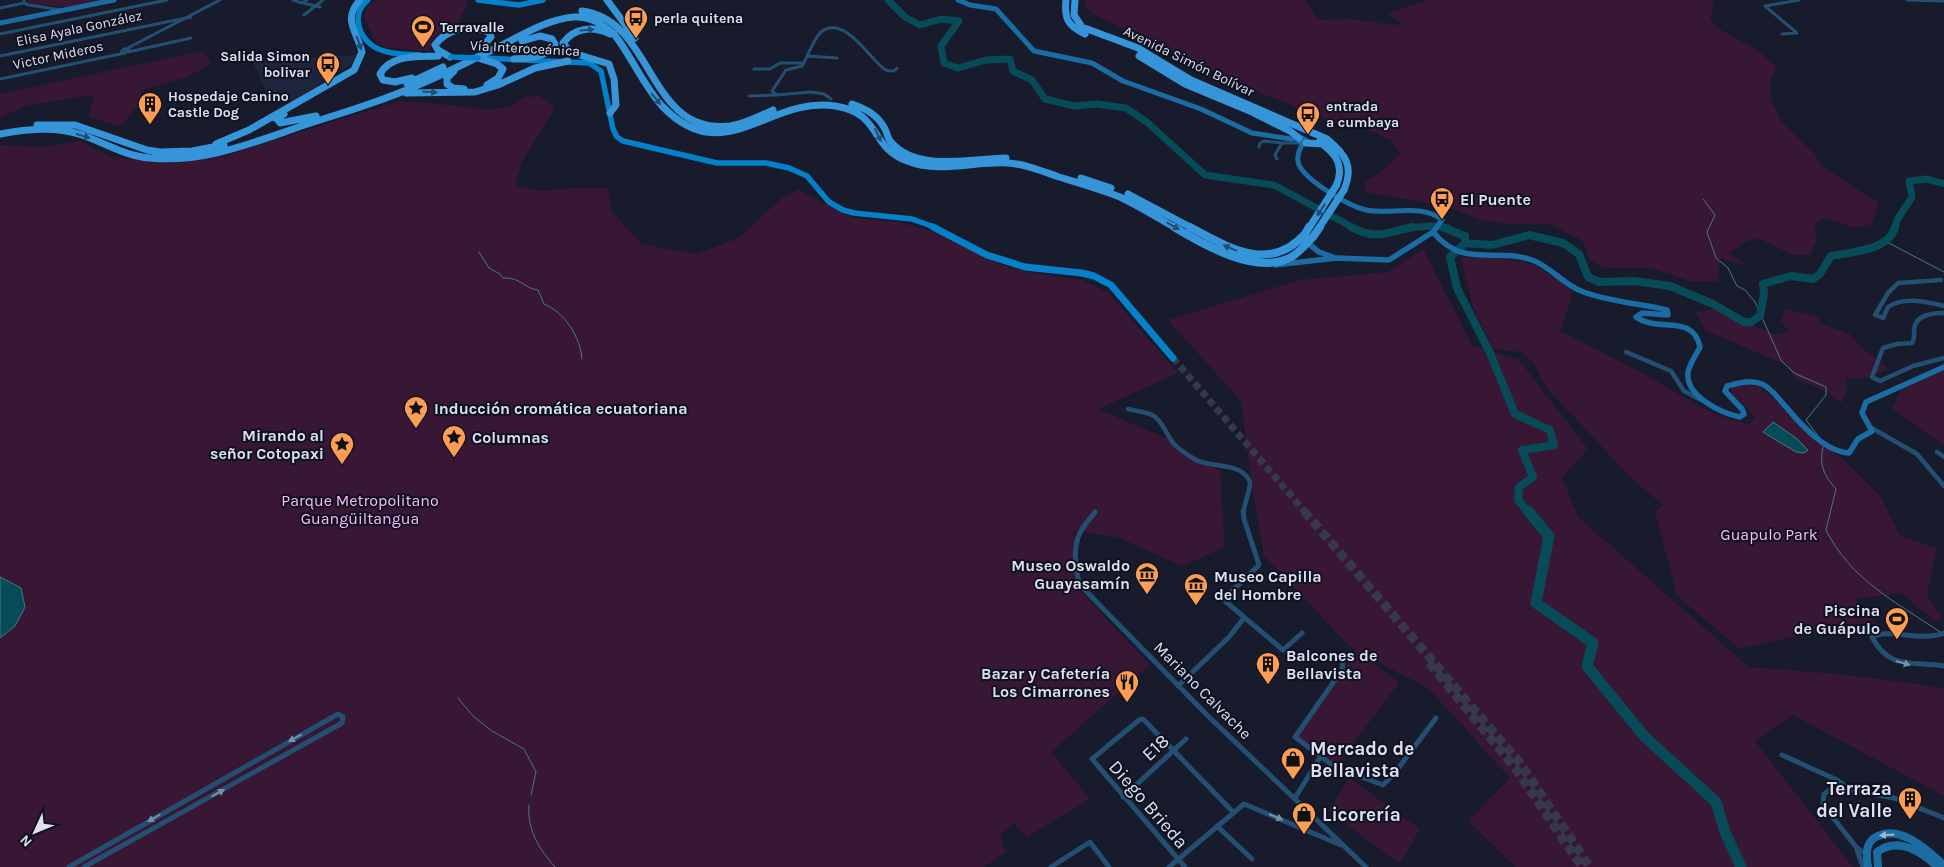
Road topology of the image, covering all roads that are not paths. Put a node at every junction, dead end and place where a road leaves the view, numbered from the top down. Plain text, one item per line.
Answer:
1 (114, 0) edge
2 (166, 0) edge
3 (220, 0) edge
4 (293, 0) edge
5 (307, 0) edge
6 (323, 0) edge
7 (360, 0) edge
8 (368, 0) edge
9 (478, 0) edge
10 (543, 0) edge
11 (607, 0) edge
12 (958, 0) edge
13 (1066, 0) edge
14 (1075, 0) edge
15 (1799, 0) edge
16 (1907, 0) edge
17 (1944, 1) edge
18 (24, 2) edge
19 (303, 3) junction
20 (318, 6) junction
21 (0, 8) edge
22 (63, 10) junction
23 (304, 15) dead end
24 (191, 16) junction
25 (175, 20) junction
26 (0, 23) edge
27 (178, 23) junction
28 (0, 34) edge
29 (1782, 34) dead end
30 (191, 38) dead end
31 (620, 41) junction
32 (480, 49) junction
33 (127, 50) junction
34 (638, 50) junction
35 (489, 52) junction
36 (0, 56) edge
37 (438, 56) junction
38 (808, 56) junction
39 (450, 57) junction
40 (478, 58) junction
41 (837, 58) dead end
42 (514, 59) junction
43 (568, 61) junction
44 (804, 63) junction
45 (462, 64) junction
46 (897, 68) dead end
47 (754, 69) dead end
48 (354, 70) junction
49 (434, 71) junction
50 (0, 79) edge
51 (749, 96) dead end
52 (777, 96) junction
53 (382, 100) junction
54 (831, 100) junction
55 (610, 113) junction
56 (1254, 113) junction
57 (316, 116) junction
58 (1272, 123) junction
59 (0, 132) edge
60 (1283, 141) junction
61 (1301, 141) junction
62 (1323, 144) junction
63 (1259, 147) dead end
64 (192, 151) junction
65 (1277, 159) dead end
66 (1340, 188) junction
67 (1434, 231) junction
68 (1311, 240) junction
69 (1232, 258) junction
70 (1336, 258) junction
71 (1941, 280) dead end
72 (1944, 306) edge
73 (1944, 313) edge
74 (1626, 352) dead end
75 (1172, 358) tunnel mouth
76 (1944, 358) edge
77 (1944, 367) edge
78 (1711, 404) junction
79 (1128, 409) dead end
80 (1870, 427) junction
81 (1937, 452) dead end
82 (1944, 457) edge
83 (1944, 486) edge
84 (1096, 512) dead end
85 (1244, 618) junction
86 (1302, 633) dead end
87 (1944, 633) edge
88 (1343, 661) dead end
89 (1944, 666) edge
90 (1178, 686) junction
91 (1436, 718) dead end
92 (1186, 739) dead end
93 (1174, 750) junction
94 (1782, 755) dead end
95 (1321, 756) junction
96 (1843, 789) junction
97 (1124, 797) junction
98 (1294, 798) junction
99 (1233, 812) junction
100 (1944, 818) edge
101 (1217, 826) junction
102 (107, 846) junction
103 (1344, 847) junction
104 (1856, 848) junction
105 (108, 854) junction
106 (1866, 854) junction
107 (1178, 860) junction
108 (1252, 860) dead end
109 (1358, 864) edge
110 (1944, 865) edge
111 (69, 867) edge
112 (84, 867) edge
113 (1051, 867) edge
114 (1109, 867) edge
115 (1169, 867) edge
116 (1185, 867) edge
117 (1366, 867) edge
118 (1863, 867) edge
119 (1868, 867) edge
120 (1878, 867) edge
121 (1938, 867) edge

1 - 22 street
2 - 28 street
3 - 24 street, Victor Mideros
4 - 19 street
5 - 19 street
6 - 20 street
7 -> 48 highway
8 - 37 main road, Vía Interoceánica
9 - 10 main road
11 - 34 highway
12 - 60 street
13 - 56 highway, Avenida Simón Bolívar
14 - 66 highway, Avenida Simón Bolívar
15 - 29 street
16 - 17 street
18 - 21 street
18 - 22 street
19 - 20 street
20 - 23 street
22 - 26 street
24 - 25 street, Elisa Ayala González
24 - 27 street, Victor Mideros
25 - 27 street
25 - 36 street, Elisa Ayala González
27 - 33 street, Victor Mideros
30 - 33 street
31 - 35 highway, Avenida Simón Bolívar
55 -> 31 highway
31 -> 69 highway, Avenida Simón Bolívar
32 - 34 highway, Avenida Simón Bolívar
32 - 39 highway
32 - 49 highway, Avenida Simón Bolívar
33 - 50 street, Victor Mideros
34 - 54 highway, Avenida Simón Bolívar
35 - 42 highway
35 - 45 highway, Avenida Simón Bolívar
37 - 39 main road, Vía Interoceánica
37 - 49 highway
38 - 41 street
38 - 44 street
38 - 46 street
39 - 40 main road, Vía Interoceánica, bridge
40 - 42 main road, Vía Interoceánica
40 - 45 highway
42 - 43 main road, Vía Interoceánica
53 -> 43 highway
43 - 55 main road, Vía Interoceánica
44 - 47 street
44 - 52 street
45 - 53 highway, Avenida Simón Bolívar
48 - 57 highway
48 - 64 highway
49 - 57 highway, Avenida Simón Bolívar
51 - 52 street
52 - 54 street
59 -> 53 highway, Avenida Simón Bolívar
66 -> 54 highway, Avenida Simón Bolívar, bridge
55 - 75 main road, Vía Interoceánica
56 - 58 highway
56 - 62 highway, Avenida Simón Bolívar
57 - 64 highway, Avenida Simón Bolívar
58 - 60 highway
58 - 61 highway
59 - 64 highway, Avenida Simón Bolívar
60 - 61 street
60 - 63 street
60 - 65 street
61 - 62 highway
61 - 67 street
62 - 66 highway, Avenida Simón Bolívar
66 - 68 highway, Avenida Simón Bolívar, bridge
67 - 70 street
67 - 78 street
68 - 69 highway, Avenida Simón Bolívar
68 - 70 street
69 - 70 street
71 - 72 street
73 - 76 street
74 - 78 street
77 - 80 street
78 - 80 street
79 - 85 street
80 - 83 street
81 - 82 street
84 - 90 street, Mariano Calvache
85 - 86 street
85 - 90 street
87 -> 89 street
88 - 95 street
90 - 98 street, Mariano Calvache
91 - 95 street
92 - 93 street, E18
93 - 97 street, E18
93 - 97 street, Diego Brieda
93 - 99 street
94 - 96 street
95 - 98 street
96 - 100 street
96 - 104 street
97 - 107 street, Diego Brieda
98 - 103 street, Mariano Calvache
99 - 101 street
99 -> 103 street
101 - 107 street
101 - 108 street
102 - 105 street
105 -> 102 street
102 - 111 street
103 - 109 street, Mariano Calvache
104 - 106 street
104 - 118 street
105 - 112 street
110 -> 106 street
106 - 119 street
107 - 115 street
107 - 116 street, Diego Brieda
109 - 117 street, Mariano Calvache
113 - 114 street
120 - 121 street

